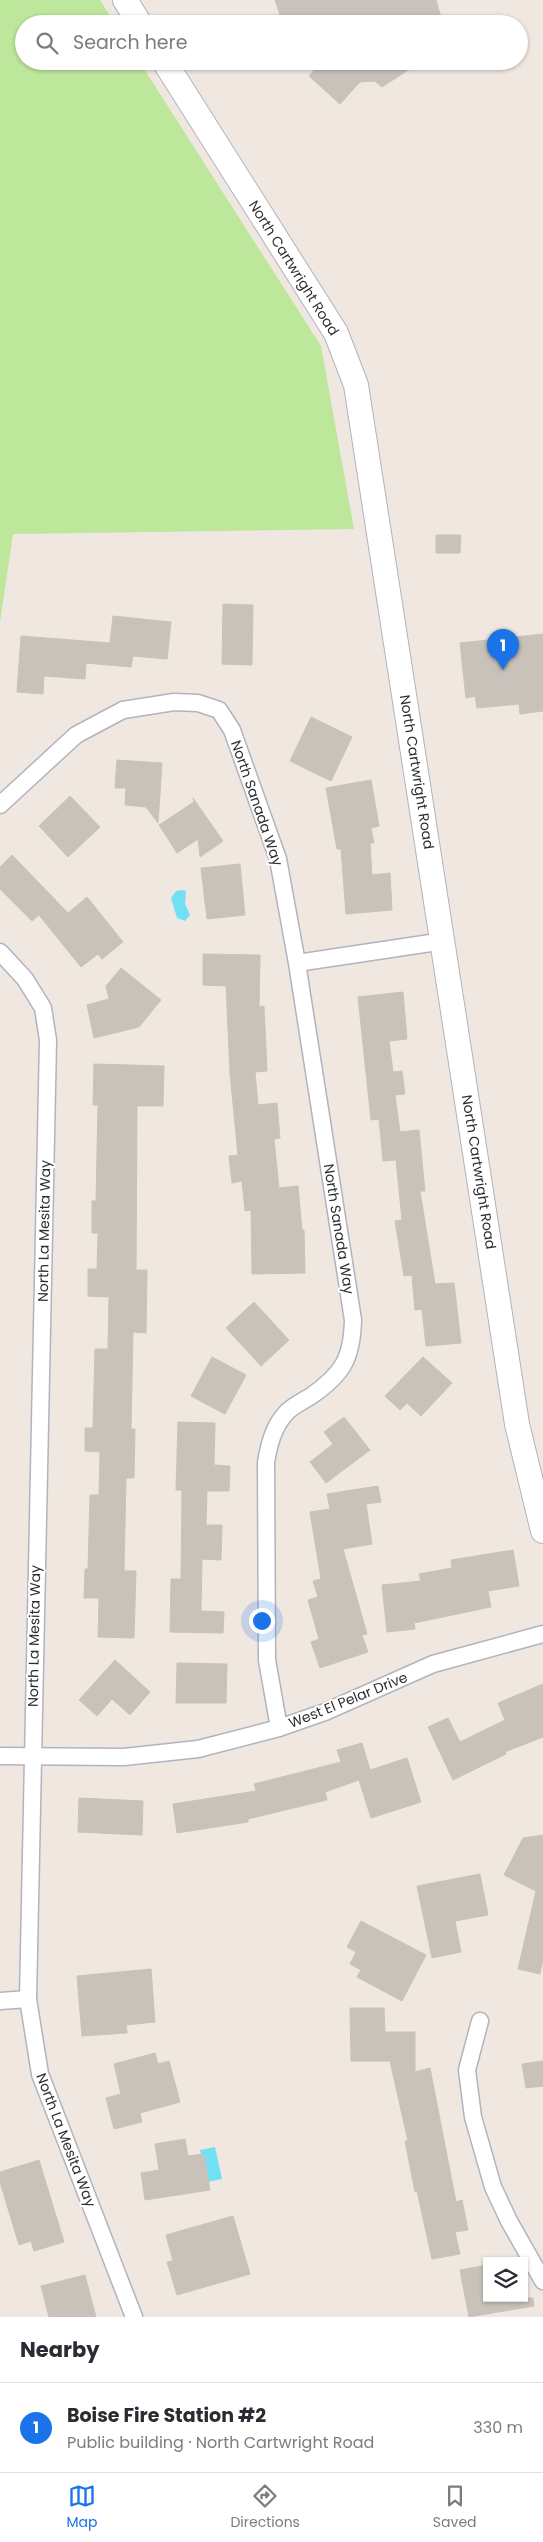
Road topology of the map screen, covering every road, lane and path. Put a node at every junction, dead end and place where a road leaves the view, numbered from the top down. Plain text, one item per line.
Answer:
1 (125, 0) edge
2 (134, 15) edge
3 (170, 70) edge
4 (0, 805) edge
5 (444, 941) junction
6 (0, 952) edge
7 (297, 963) junction
8 (543, 1531) edge
9 (543, 1634) edge
10 (279, 1728) junction
11 (0, 1756) edge
12 (32, 1756) junction
13 (28, 1999) junction
14 (0, 2001) edge
15 (480, 2021) dead end
16 (543, 2281) edge
17 (134, 2317) edge

1 - 2 street
3 - 5 street, North Cartwright Road
4 - 7 street, North Sanada Way
5 - 7 street
5 - 8 street, North Cartwright Road
6 - 12 street, North La Mesita Way
7 - 10 street, North Sanada Way
9 - 10 street, West El Pelar Drive
10 - 12 street, West El Pelar Drive
11 - 12 street, West El Pelar Drive
12 - 13 street, North La Mesita Way
13 - 14 street
13 - 17 street, North La Mesita Way
15 - 16 street

